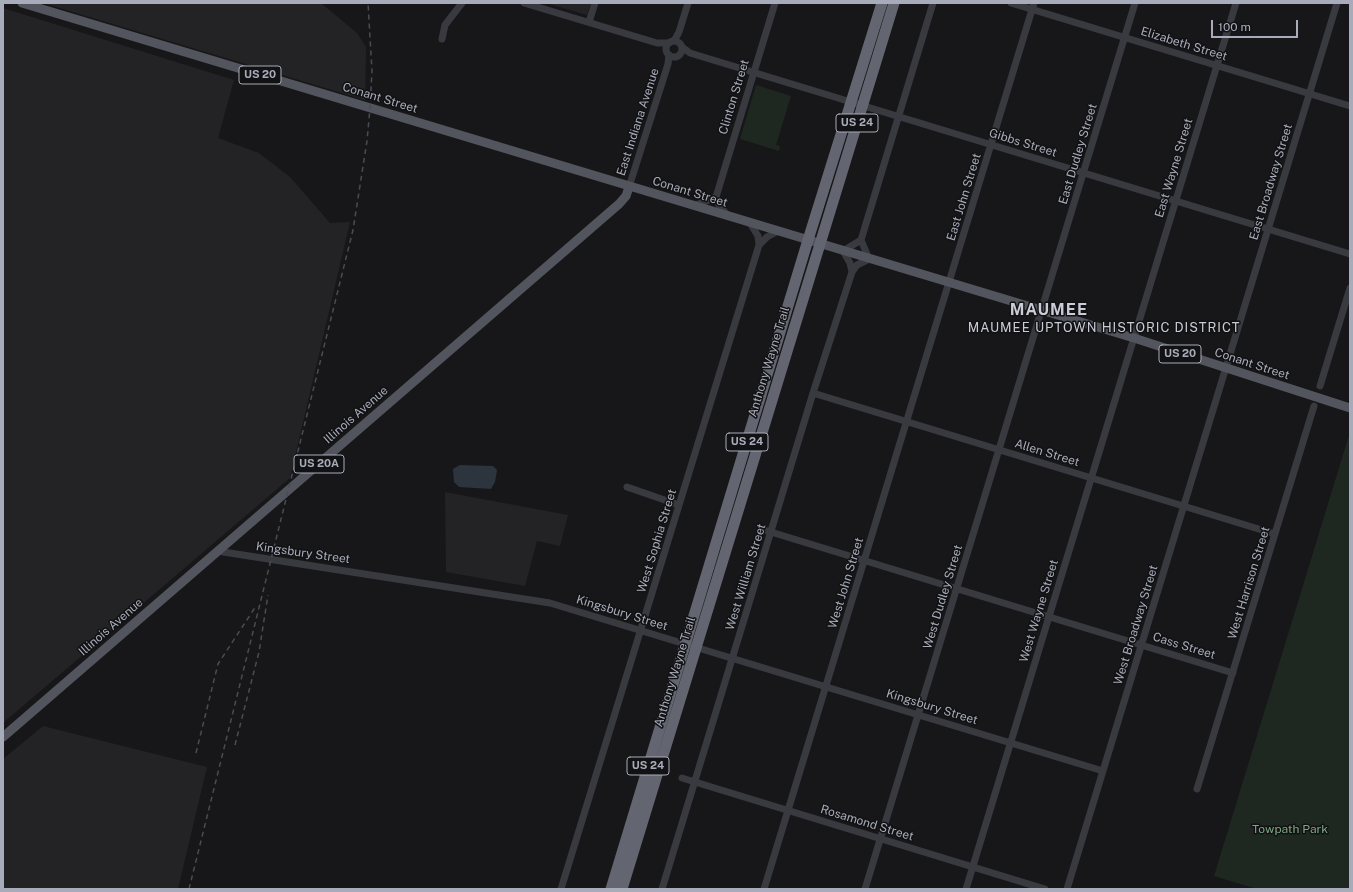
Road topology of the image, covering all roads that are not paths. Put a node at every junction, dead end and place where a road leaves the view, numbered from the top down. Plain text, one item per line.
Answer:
1 (22, 3) edge
2 (462, 3) edge
3 (524, 3) edge
4 (595, 3) edge
5 (688, 3) edge
6 (775, 3) edge
7 (882, 3) edge
8 (894, 3) edge
9 (933, 3) edge
10 (1011, 3) edge
11 (1135, 3) edge
12 (1236, 3) edge
13 (1337, 3) edge
14 (1033, 6) edge
15 (588, 22) junction
16 (1124, 38) junction
17 (442, 39) dead end
18 (674, 49) junction
19 (1217, 66) junction
20 (753, 72) junction
21 (1309, 94) junction
22 (857, 104) junction
23 (1350, 106) edge
24 (899, 117) junction
25 (992, 145) junction
26 (1084, 173) junction
27 (630, 187) junction
28 (716, 197) junction
29 (1176, 201) junction
30 (694, 206) junction
31 (728, 216) junction
32 (750, 223) junction
33 (1268, 229) junction
34 (778, 231) junction
35 (808, 240) junction
36 (861, 240) junction
37 (819, 244) junction
38 (759, 245) junction
39 (843, 251) junction
40 (1350, 254) edge
41 (869, 259) junction
42 (852, 272) junction
43 (949, 283) junction
44 (1350, 288) edge
45 (1042, 311) junction
46 (1134, 338) junction
47 (1226, 368) junction
48 (1320, 386) dead end
49 (813, 393) junction
50 (1314, 406) dead end
51 (1350, 408) edge
52 (907, 422) junction
53 (999, 450) junction
54 (1091, 478) junction
55 (627, 487) dead end
56 (679, 505) junction
57 (1183, 506) junction
58 (761, 529) dead end
59 (771, 532) junction
60 (1275, 534) junction
61 (217, 551) junction
62 (864, 560) junction
63 (958, 589) junction
64 (1049, 617) junction
65 (640, 631) junction
66 (691, 645) junction
67 (1141, 645) junction
68 (733, 658) junction
69 (1233, 673) junction
70 (826, 686) junction
71 (919, 715) junction
72 (3, 737) edge
73 (1010, 743) junction
74 (1103, 771) junction
75 (682, 778) dead end
76 (694, 782) junction
77 (1197, 789) dead end
78 (788, 810) junction
79 (880, 839) junction
80 (972, 867) junction
81 (561, 889) edge
82 (611, 889) edge
83 (622, 889) edge
84 (662, 889) edge
85 (764, 889) edge
86 (865, 889) edge
87 (966, 889) edge
88 (1045, 889) edge
89 (1067, 889) edge

1 - 27 main road, Conant Street / US 20
2 - 17 street
3 - 15 street, Gibbs Street
4 - 15 street
5 - 18 street, East Indiana Avenue
6 - 20 street, Clinton Street
7 - 22 highway, Anthony Wayne Trail / US 24
8 - 22 highway, Anthony Wayne Trail / US 24
9 - 24 street
10 - 14 street, Elizabeth Street
11 - 16 street, East Dudley Street
12 - 19 street, East Wayne Street
13 - 21 street, East Broadway Street
14 - 16 street, Elizabeth Street
14 - 25 street, East John Street
15 - 18 street, Gibbs Street
16 - 19 street, Elizabeth Street
16 - 26 street, East Dudley Street
18 - 20 street, Gibbs Street
18 - 27 street, East Indiana Avenue
19 - 21 street, Elizabeth Street
19 - 29 street, East Wayne Street
20 - 22 street, Gibbs Street
20 - 28 street, Clinton Street
21 - 23 street, Elizabeth Street
21 - 33 street, East Broadway Street
22 - 24 street, Gibbs Street
22 - 35 highway, Anthony Wayne Trail / US 24
22 - 37 highway, Anthony Wayne Trail / US 24
24 - 25 street, Gibbs Street
24 - 36 street
25 - 26 street, Gibbs Street
25 - 43 street, East John Street
26 - 29 street, Gibbs Street
26 - 45 street, East Dudley Street
27 - 30 main road, Conant Street / US 20
27 - 61 main road, Illinois Avenue / US 20A
28 - 30 street
28 - 31 street
29 - 33 street, Gibbs Street
29 - 46 street, East Wayne Street
30 - 31 main road, Conant Street / US 20
31 - 32 main road, Conant Street / US 20
32 - 34 main road, Conant Street / US 20
32 - 38 street
33 - 40 street, Gibbs Street
33 - 47 street, East Broadway Street
34 - 35 main road, Conant Street / US 20
34 - 38 street
35 - 37 main road, Conant Street / US 20
35 - 66 highway, Anthony Wayne Trail / US 24
36 - 39 street
36 - 41 street
37 - 39 main road, Conant Street / US 20
37 - 66 highway, Anthony Wayne Trail / US 24
38 - 56 street, West Sophia Street
39 - 41 main road, Conant Street / US 20
39 - 42 street
41 - 42 street
41 - 43 main road, Conant Street / US 20
42 - 49 street, West William Street
43 - 45 main road, Conant Street / US 20
43 - 52 street, West John Street
44 - 48 street
45 - 46 main road, Conant Street / US 20
45 - 53 street, West Dudley Street
46 - 47 main road, Conant Street / US 20
46 - 54 street, West Wayne Street
47 - 51 main road, Conant Street / US 20
47 - 57 street, West Broadway Street
49 - 52 street, Allen Street
49 - 59 street, West William Street
50 - 60 street, West Harrison Street
52 - 53 street, Allen Street
52 - 62 street, West John Street
53 - 54 street, Allen Street
53 - 63 street, West Dudley Street
54 - 57 street, Allen Street
54 - 64 street, West Wayne Street
55 - 56 street
56 - 65 street, West Sophia Street
57 - 60 street, Allen Street
57 - 67 street, West Broadway Street
58 - 59 street, Cass Street
59 - 62 street, Cass Street
59 - 68 street, West William Street
60 - 69 street, West Harrison Street
61 - 65 street, Kingsbury Street
61 - 72 main road, Illinois Avenue / US 20A
62 - 63 street, Cass Street
62 - 70 street, West John Street
63 - 64 street, Cass Street
63 - 71 street, West Dudley Street
64 - 67 street, Cass Street
64 - 73 street, West Wayne Street
65 - 66 street, Kingsbury Street
65 - 81 street, West Sophia Street
66 - 68 street, Kingsbury Street
66 - 82 highway, Anthony Wayne Trail / US 24
66 - 83 highway, Anthony Wayne Trail / US 24
67 - 69 street, Cass Street
67 - 74 street, West Broadway Street
68 - 70 street, Kingsbury Street
68 - 76 street, West William Street
69 - 77 street, West Harrison Street
70 - 71 street, Kingsbury Street
70 - 78 street, West John Street
71 - 73 street, Kingsbury Street
71 - 79 street, West Dudley Street
73 - 74 street, Kingsbury Street
73 - 80 street, West Wayne Street
74 - 89 street, West Broadway Street
75 - 76 street, Rosamond Street
76 - 78 street, Rosamond Street
76 - 84 street, West William Street
78 - 79 street, Rosamond Street
78 - 85 street, West John Street
79 - 80 street, Rosamond Street
79 - 86 street, West Dudley Street
80 - 87 street, West Wayne Street
80 - 88 street, Rosamond Street

